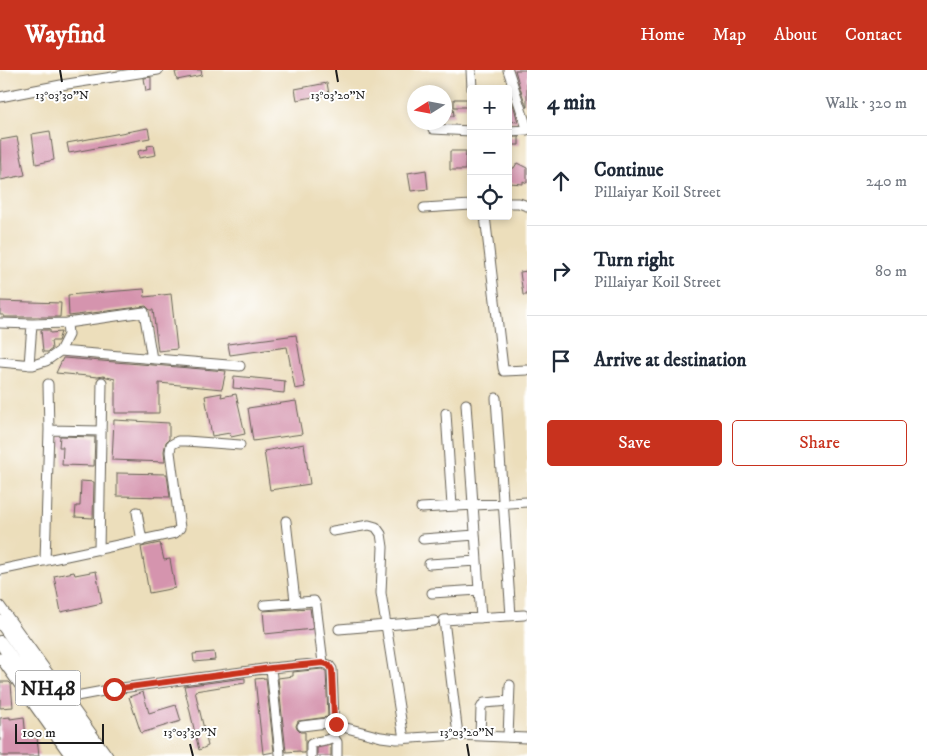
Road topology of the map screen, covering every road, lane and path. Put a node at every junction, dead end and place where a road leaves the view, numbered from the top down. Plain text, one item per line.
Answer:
1 (158, 70) edge
2 (471, 70) edge
3 (508, 70) edge
4 (472, 85) edge
5 (0, 97) edge
6 (527, 129) edge
7 (433, 130) dead end
8 (512, 130) edge
9 (467, 131) edge
10 (512, 203) edge
11 (467, 205) edge
12 (527, 206) edge
13 (424, 208) dead end
14 (485, 220) edge
15 (67, 323) junction
16 (0, 324) edge
17 (32, 324) junction
18 (60, 351) junction
19 (152, 359) junction
20 (0, 362) edge
21 (29, 365) junction
22 (240, 366) dead end
23 (527, 370) edge
24 (102, 382) dead end
25 (48, 384) dead end
26 (496, 398) dead end
27 (466, 404) dead end
28 (446, 413) dead end
29 (49, 430) junction
30 (101, 432) junction
31 (240, 445) dead end
32 (527, 502) edge
33 (503, 503) junction
34 (473, 505) junction
35 (452, 506) junction
36 (421, 508) dead end
37 (138, 512) dead end
38 (286, 521) dead end
39 (333, 531) dead end
40 (475, 535) junction
41 (423, 539) dead end
42 (142, 541) junction
43 (99, 550) junction
44 (45, 561) junction
45 (477, 561) junction
46 (429, 564) dead end
47 (0, 570) edge
48 (479, 590) junction
49 (432, 593) dead end
50 (295, 601) junction
51 (264, 605) dead end
52 (0, 606) edge
53 (524, 615) dead end
54 (511, 616) junction
55 (481, 618) junction
56 (0, 621) edge
57 (434, 622) dead end
58 (385, 625) junction
59 (338, 629) dead end
60 (0, 642) edge
61 (0, 658) edge
62 (323, 663) junction
63 (271, 668) junction
64 (510, 685) dead end
65 (63, 701) junction
66 (509, 701) junction
67 (336, 724) junction
68 (302, 726) dead end
69 (458, 735) junction
70 (480, 736) junction
71 (333, 737) junction
72 (508, 737) junction
73 (527, 738) edge
74 (404, 739) junction
75 (280, 754) dead end
76 (70, 756) edge
77 (82, 756) edge
78 (96, 756) edge
79 (108, 756) edge
80 (311, 756) edge
81 (337, 756) edge

1 - 5 street
2 - 4 street
3 - 6 street
6 - 8 street
7 - 9 street
10 - 12 street
11 - 13 street
14 - 23 street
15 - 17 street
15 - 18 street
15 - 19 street
16 - 17 street
17 - 21 street
18 - 19 street
18 - 21 street
19 - 22 street
20 - 21 street
24 - 30 street
25 - 29 street
26 - 33 street
27 - 34 street
28 - 35 street
29 - 30 street
29 - 44 street
30 - 43 street
31 - 42 street
32 - 33 street
33 - 34 street
33 - 54 street
34 - 35 street
34 - 40 street
35 - 36 street
37 - 42 street
38 - 50 street
39 - 58 street
40 - 41 street
40 - 45 street
42 - 43 street
43 - 44 street
44 - 47 street
45 - 46 street
45 - 48 street
48 - 49 street
48 - 55 street
50 - 51 street
50 - 62 street
52 - 65 street
53 - 54 street
54 - 55 street
55 - 69 street
56 - 65 highway, NH48
57 - 58 street
58 - 59 street
58 - 74 street
60 - 77 highway, NH48
61 - 76 street
62 - 63 street
62 - 67 street
63 - 65 street
63 - 75 street
64 - 66 street
65 - 78 highway, NH48
65 - 79 street
66 - 70 street
66 - 72 street
67 - 68 street
67 - 71 street
67 - 74 street
69 - 70 street
69 - 74 street
70 - 72 street
71 - 80 street
71 - 81 street
72 - 73 street

